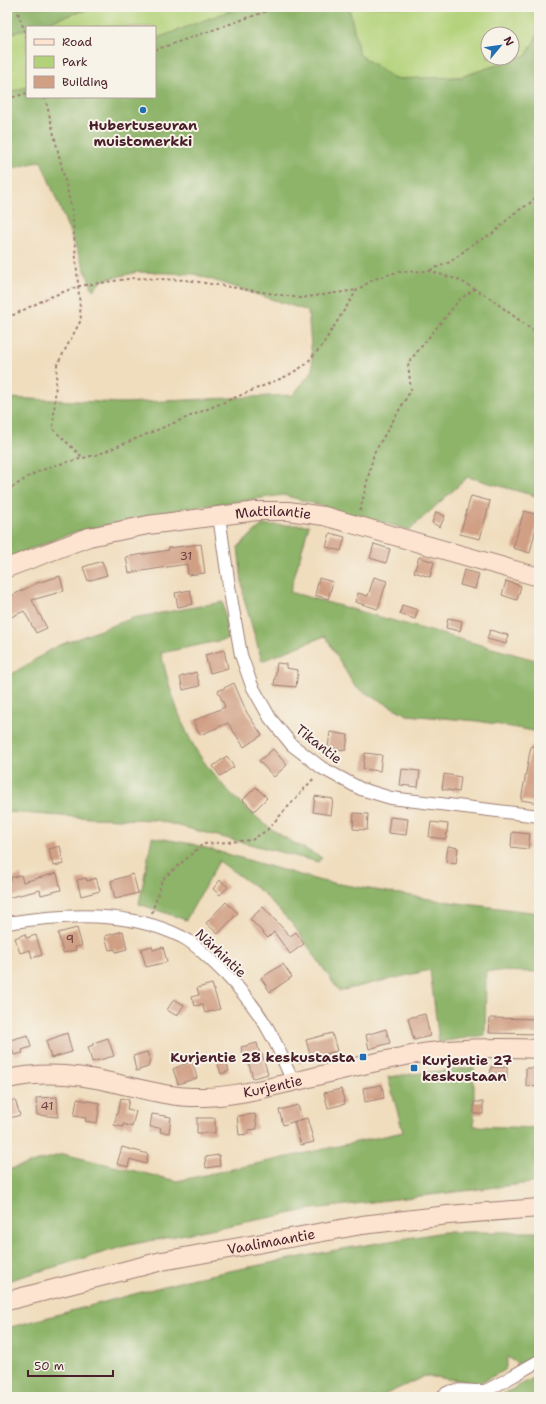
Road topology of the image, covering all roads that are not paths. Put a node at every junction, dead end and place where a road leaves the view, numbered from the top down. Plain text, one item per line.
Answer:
1 (219, 516) junction
2 (7, 568) edge
3 (539, 577) edge
4 (539, 816) edge
5 (7, 922) edge
6 (539, 1048) edge
7 (7, 1079) edge
8 (293, 1082) junction
9 (539, 1208) edge
10 (7, 1301) edge
11 (539, 1361) edge
12 (484, 1394) edge
13 (442, 1397) edge

1 - 2 street, Mattilantie
1 - 3 street, Mattilantie
1 - 4 street, Tikantie
5 - 8 street, Närhintie
6 - 8 street, Kurjentie
7 - 8 street, Kurjentie
9 - 10 street, Vaalimaantie
11 - 12 street
12 - 13 street

